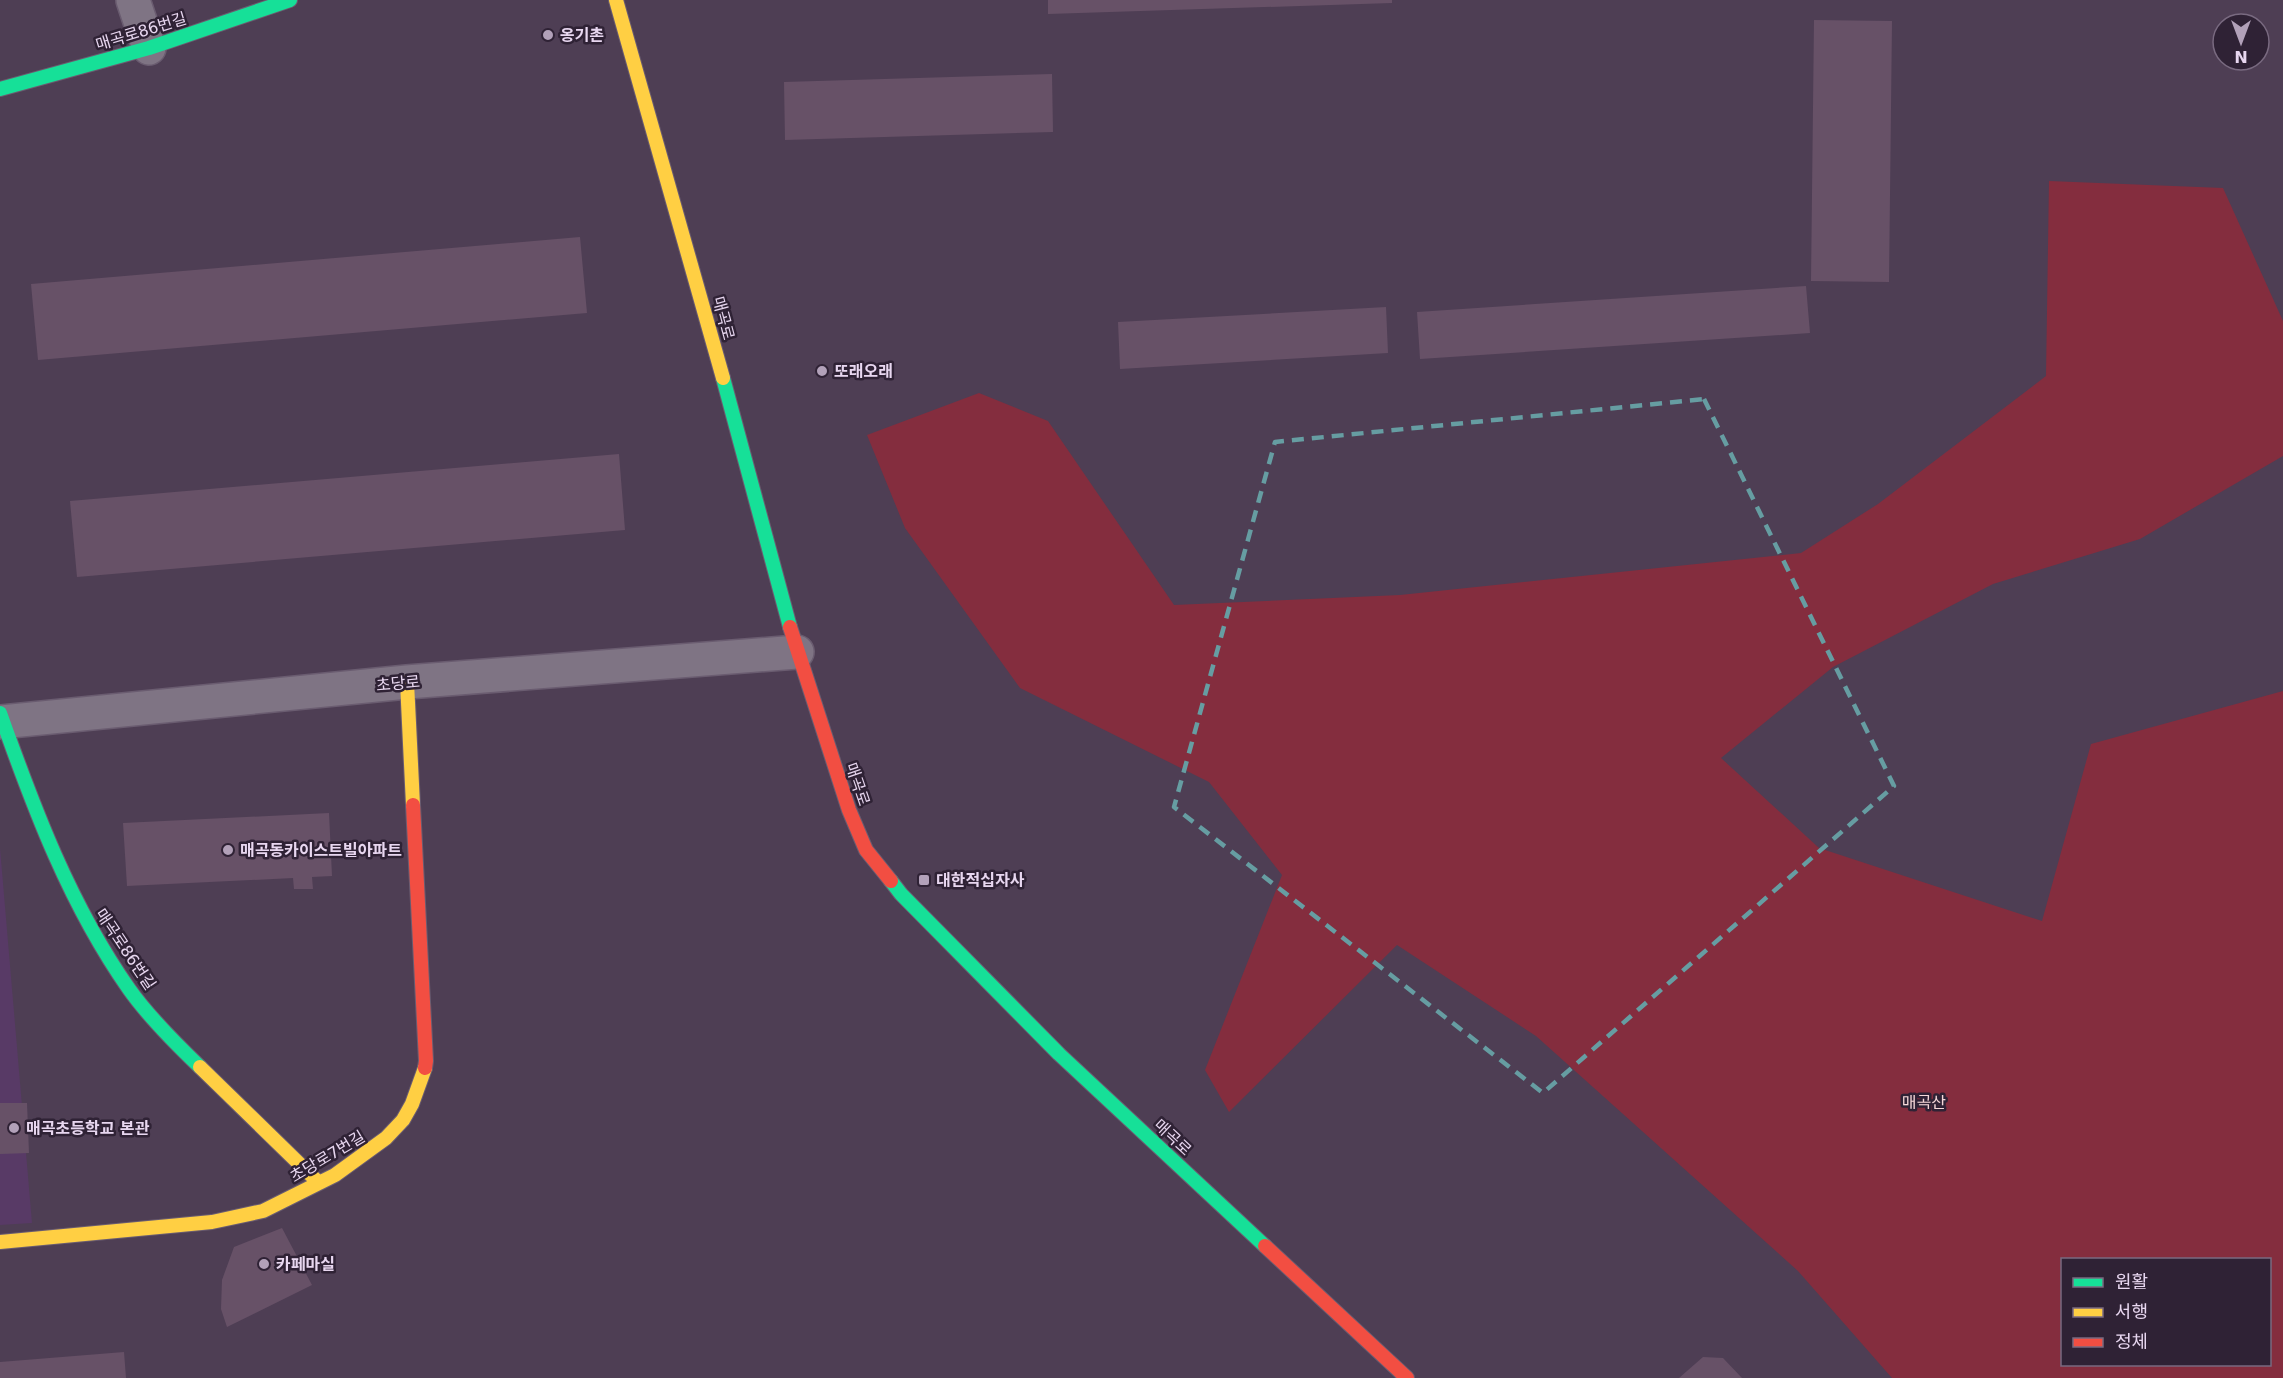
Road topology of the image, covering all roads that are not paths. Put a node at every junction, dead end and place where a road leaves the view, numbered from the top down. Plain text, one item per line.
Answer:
1 (133, 0) edge
2 (290, 0) edge
3 (616, 0) edge
4 (149, 48) junction
5 (0, 89) edge
6 (797, 652) junction
7 (407, 682) junction
8 (1, 719) edge
9 (319, 1183) junction
10 (0, 1242) edge
11 (1407, 1378) edge

1 - 4 street
2 - 4 street, 매곡로86번길
3 - 6 street, 매곡로
4 - 5 street, 매곡로86번길
6 - 7 street, 초당로
6 - 11 street, 매곡로
7 - 8 street, 초당로
7 - 9 street, 초당로7번길
8 - 9 street, 매곡로86번길
9 - 10 street, 초당로7번길

